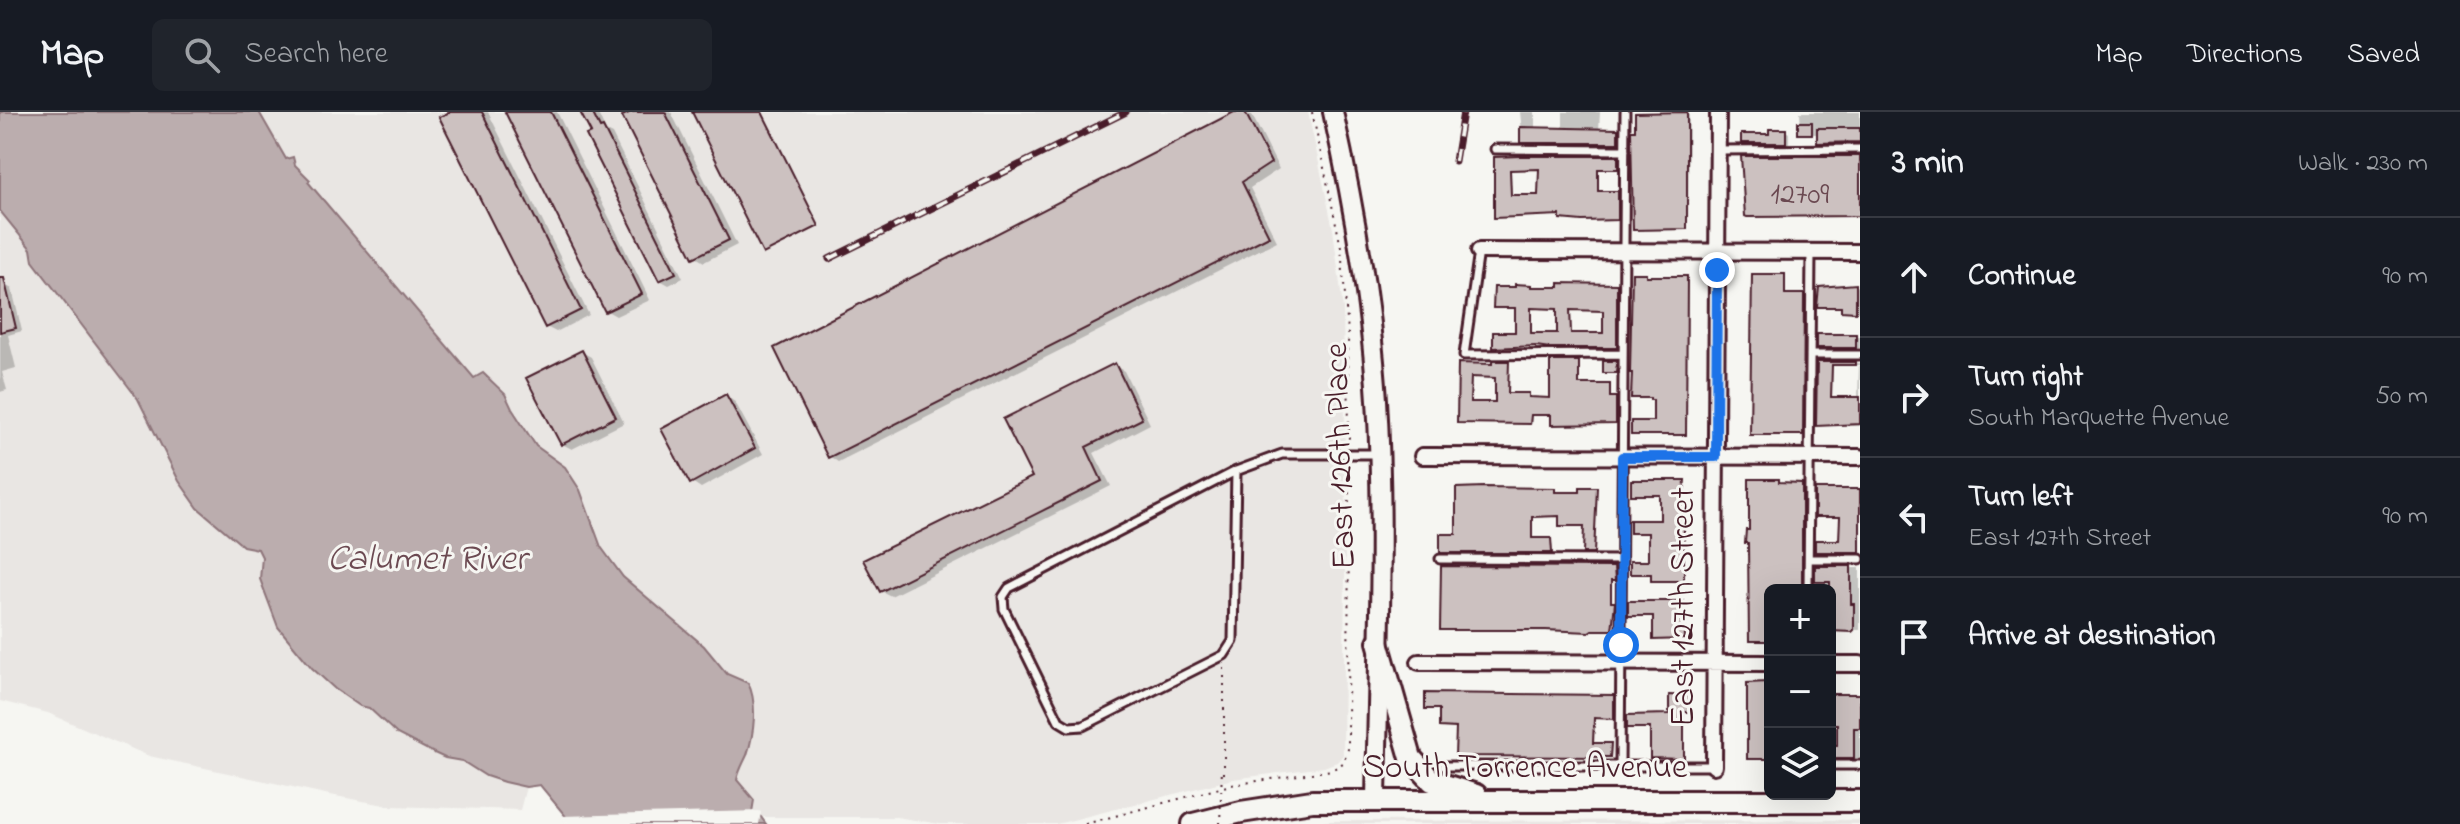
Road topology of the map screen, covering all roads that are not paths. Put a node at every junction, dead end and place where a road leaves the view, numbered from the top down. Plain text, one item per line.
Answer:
1 (1333, 112) edge
2 (1625, 112) edge
3 (1718, 112) edge
4 (1495, 149) dead end
5 (1860, 149) edge
6 (1625, 150) junction
7 (1718, 150) junction
8 (1479, 251) joint
9 (1624, 252) junction
10 (1717, 252) junction
11 (1811, 252) junction
12 (1860, 252) edge
13 (1623, 354) junction
14 (1810, 355) junction
15 (1860, 355) edge
16 (1379, 454) junction
17 (1422, 456) dead end
18 (1622, 457) junction
19 (1716, 457) junction
20 (1810, 457) junction
21 (1860, 457) edge
22 (1236, 471) junction
23 (1440, 559) dead end
24 (1809, 559) junction
25 (1860, 559) edge
26 (1622, 560) junction
27 (1808, 584) edge
28 (1378, 642) junction
29 (1419, 662) dead end
30 (1621, 663) junction
31 (1715, 663) junction
32 (1764, 663) edge
33 (1836, 664) edge
34 (1860, 664) edge
35 (1836, 765) edge
36 (1860, 765) edge
37 (1444, 766) dead end
38 (1620, 766) junction
39 (1714, 766) joint
40 (1376, 801) junction
41 (1495, 801) junction
42 (1860, 801) edge
43 (1193, 824) edge

1 - 16 street, East 126th Place
2 - 6 lane
3 - 7 street, East 127th Street
4 - 6 lane
5 - 7 lane
6 - 9 lane
7 - 10 street, East 127th Street
8 - 9 street
8 - 13 lane
9 - 10 street
9 - 13 lane
10 - 11 street
10 - 19 street, East 127th Street
11 - 12 street
11 - 14 lane
13 - 18 lane
14 - 15 lane
14 - 20 lane
16 - 22 lane
16 - 28 street, East 126th Place
17 - 18 street
18 - 19 street
18 - 26 lane
19 - 20 street
19 - 31 street, East 127th Street
20 - 21 street
20 - 24 lane
22 - 22 lane
23 - 26 lane
24 - 25 lane
24 - 27 lane
26 - 30 lane
28 - 40 street, East 126th Place
28 - 41 main road
29 - 30 street
30 - 31 street
30 - 38 lane
31 - 32 street
31 - 39 street, East 127th Street
33 - 34 street
35 - 36 lane
37 - 38 lane
38 - 39 lane
40 - 41 main road, South Torrence Avenue
40 - 43 main road, South Torrence Avenue
41 - 42 main road, South Torrence Avenue

